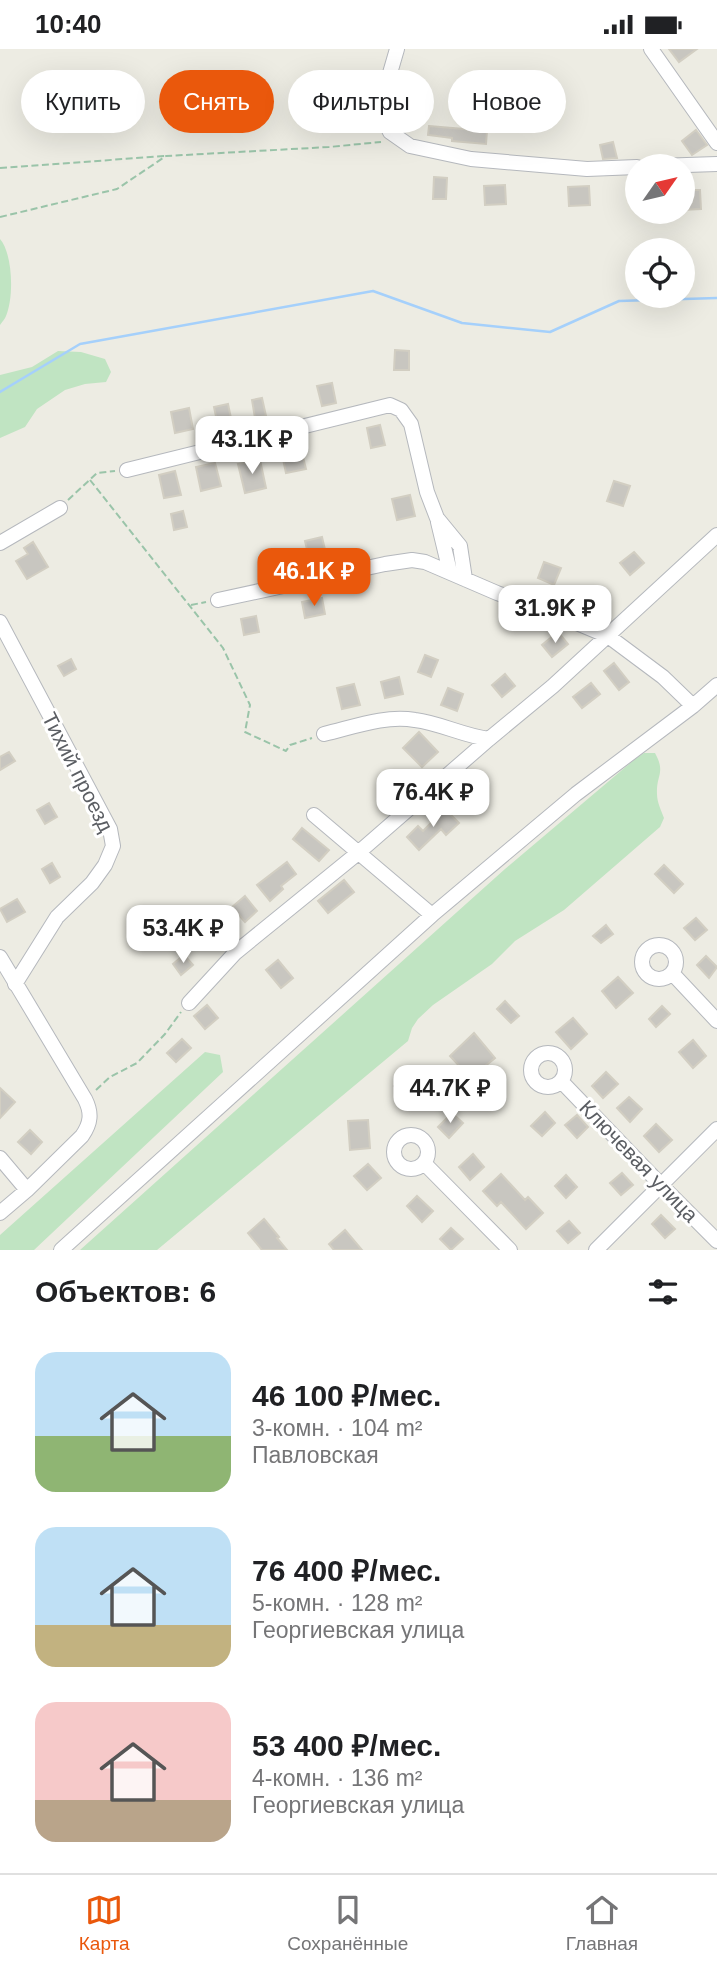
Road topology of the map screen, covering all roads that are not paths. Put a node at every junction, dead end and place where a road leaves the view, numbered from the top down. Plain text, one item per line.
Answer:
1 (397, 49) edge
2 (650, 49) edge
3 (717, 142) edge
4 (717, 164) edge
5 (695, 165) edge
6 (625, 167) edge
7 (127, 470) road end
8 (60, 508) road end
9 (437, 518) junction
10 (717, 535) edge
11 (0, 543) edge
12 (450, 572) junction
13 (465, 579) junction
14 (218, 600) road end
15 (0, 622) edge
16 (608, 636) junction
17 (717, 685) edge
18 (693, 706) junction
19 (324, 734) road end
20 (489, 739) junction
21 (314, 815) dead end
22 (358, 853) junction
23 (432, 915) junction
24 (0, 957) edge
25 (672, 973) dead end
26 (15, 984) junction
27 (188, 1003) road end
28 (717, 1021) edge
29 (561, 1081) dead end
30 (717, 1129) edge
31 (0, 1158) edge
32 (424, 1163) dead end
33 (661, 1185) junction
34 (27, 1189) junction
35 (0, 1213) edge
36 (717, 1241) edge
37 (61, 1250) edge
38 (509, 1250) edge
39 (596, 1250) edge

1 - 6 street
2 - 3 street
4 - 5 street
7 - 9 street
8 - 11 street
9 - 12 street
9 - 13 street
10 - 16 street
12 - 13 street
12 - 14 street
13 - 16 street
15 - 26 street, Тихий проезд
16 - 18 street
16 - 20 street
17 - 18 street
18 - 23 street
19 - 20 street
20 - 22 street
21 - 22 street
22 - 23 street
22 - 27 street
23 - 37 street
24 - 26 street
25 - 28 street
26 - 34 street
29 - 33 street, Ключевая улица
30 - 33 street
31 - 34 street
32 - 38 street
33 - 36 street, Ключевая улица
33 - 39 street
34 - 35 street

